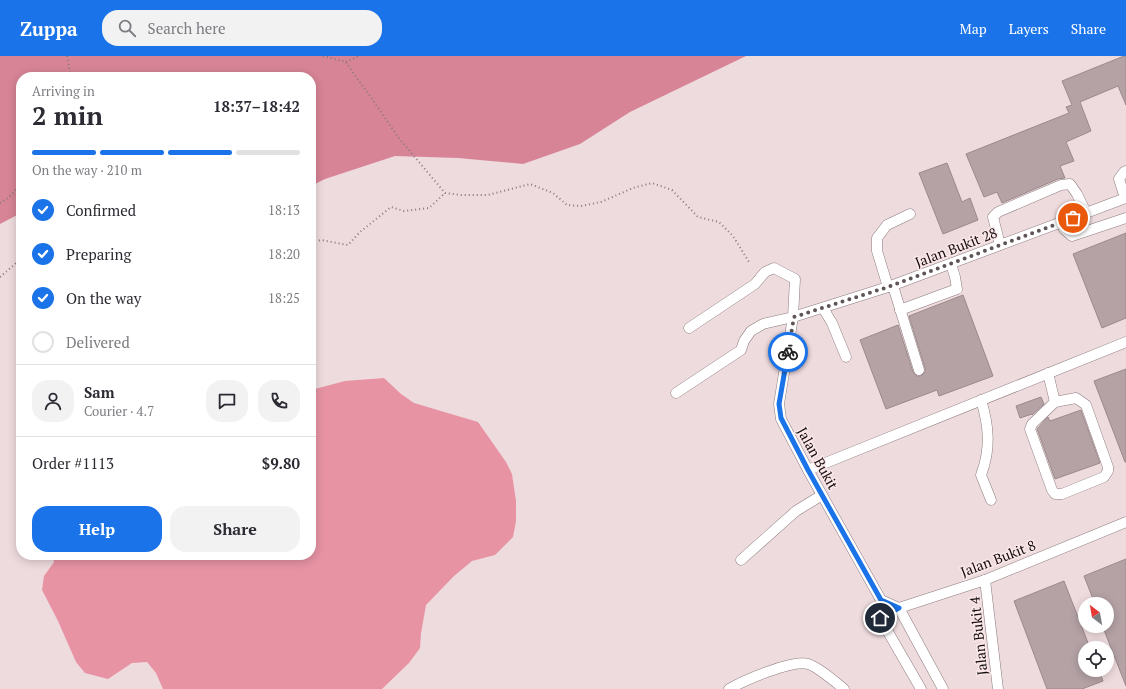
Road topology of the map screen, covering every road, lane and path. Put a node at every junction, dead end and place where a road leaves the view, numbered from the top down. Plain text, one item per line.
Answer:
1 (68, 56) edge
2 (324, 56) edge
3 (359, 56) edge
4 (346, 62) junction
5 (70, 72) edge
6 (1126, 171) edge
7 (16, 190) edge
8 (445, 193) junction
9 (1125, 198) edge
10 (0, 203) edge
11 (1086, 213) junction
12 (910, 214) dead end
13 (1126, 218) edge
14 (1061, 222) junction
15 (316, 241) edge
16 (1000, 245) junction
17 (750, 262) dead end
18 (16, 263) edge
19 (951, 264) junction
20 (0, 277) edge
21 (890, 286) junction
22 (823, 308) junction
23 (900, 310) junction
24 (794, 317) junction
25 (689, 328) dead end
26 (1126, 342) edge
27 (846, 357) dead end
28 (919, 370) dead end
29 (1048, 373) junction
30 (676, 393) dead end
31 (980, 400) junction
32 (1055, 402) junction
33 (808, 470) junction
34 (822, 495) junction
35 (991, 500) dead end
36 (1126, 522) edge
37 (741, 560) dead end
38 (985, 580) junction
39 (881, 600) junction
40 (899, 608) junction
41 (880, 618) junction
42 (729, 689) edge
43 (844, 689) edge
44 (921, 689) edge
45 (942, 689) edge
46 (998, 689) edge

1 - 5 path
2 - 4 path
3 - 4 path
4 - 8 path
6 - 9 street
7 - 10 path
8 - 15 path
8 - 17 path
9 - 11 street, Jalan Bukit 28
11 - 14 street, Jalan Bukit 28
11 - 16 street
12 - 21 street
13 - 14 street
14 - 16 street, Jalan Bukit 28
16 - 19 street, Jalan Bukit 28
18 - 20 path
19 - 21 street, Jalan Bukit 28
19 - 23 street
21 - 22 street, Jalan Bukit 28
21 - 23 street
22 - 24 street, Jalan Bukit 28
22 - 27 street
23 - 28 street
24 - 25 street, Jalan Bukit
24 - 30 street, Jalan Bukit 28
24 - 33 street, Jalan Bukit
26 - 29 street
29 - 31 street
29 - 32 street
31 - 33 street
31 - 35 street
32 - 32 street
33 - 34 street, Jalan Bukit
34 - 37 street
34 - 39 street, Jalan Bukit
36 - 38 street, Jalan Bukit 8
38 - 40 street, Jalan Bukit 8
38 - 46 street, Jalan Bukit 4
39 - 40 street
39 - 41 street
40 - 41 street, Jalan Bukit 8
40 - 45 street
41 - 44 street
42 - 43 street

